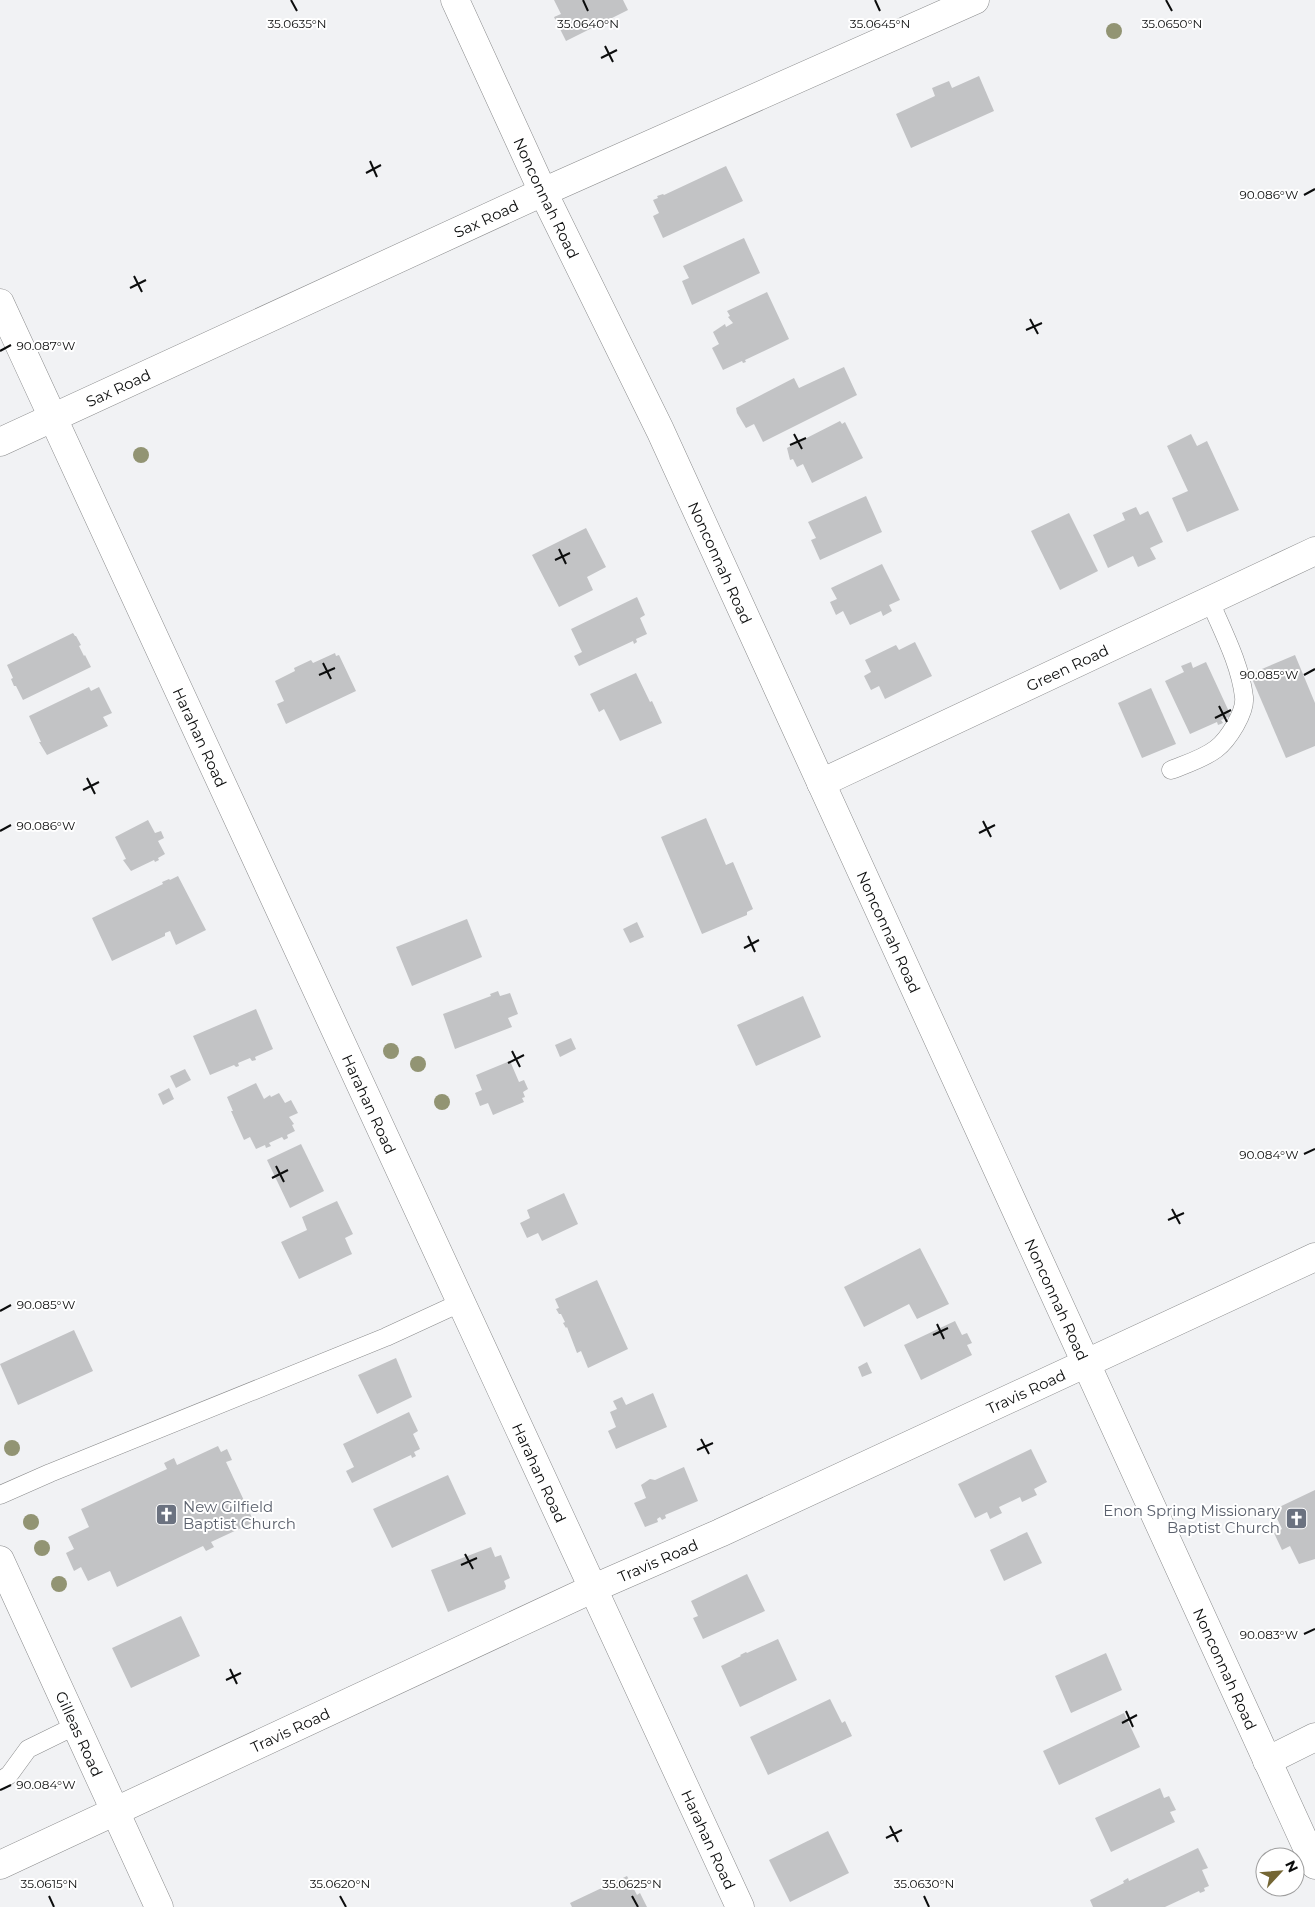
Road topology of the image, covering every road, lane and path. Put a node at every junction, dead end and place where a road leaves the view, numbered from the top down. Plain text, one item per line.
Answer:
1 (455, 0) edge
2 (975, 0) edge
3 (543, 192) junction
4 (0, 303) edge
5 (53, 418) junction
6 (0, 442) edge
7 (1315, 550) edge
8 (1209, 600) junction
9 (1171, 770) dead end
10 (821, 784) junction
11 (1315, 1257) edge
12 (462, 1302) junction
13 (1086, 1363) junction
14 (0, 1495) edge
15 (0, 1560) edge
16 (594, 1588) junction
17 (75, 1726) junction
18 (1315, 1737) edge
19 (1267, 1761) junction
20 (0, 1781) edge
21 (115, 1812) junction
22 (0, 1865) edge
23 (1315, 1866) edge
24 (159, 1907) edge
25 (740, 1907) edge

1 - 3 street, Nonconnah Road
2 - 3 street, Sax Road
3 - 5 street, Sax Road
3 - 10 street, Nonconnah Road
4 - 5 street, Harahan Road
5 - 6 street, Sax Road
5 - 12 street, Harahan Road
7 - 8 street, Green Road
8 - 9 lane
8 - 10 street, Green Road
10 - 13 street, Nonconnah Road
11 - 13 street, Travis Road
12 - 14 lane
12 - 16 street, Harahan Road
13 - 16 street, Travis Road
13 - 19 street, Nonconnah Road
15 - 17 street, Gilleas Road
16 - 21 street, Travis Road
16 - 25 street, Harahan Road
17 - 20 lane
17 - 21 street, Gilleas Road
18 - 19 street
19 - 23 street, Nonconnah Road
21 - 22 street, Travis Road
21 - 24 street, Gilleas Road

